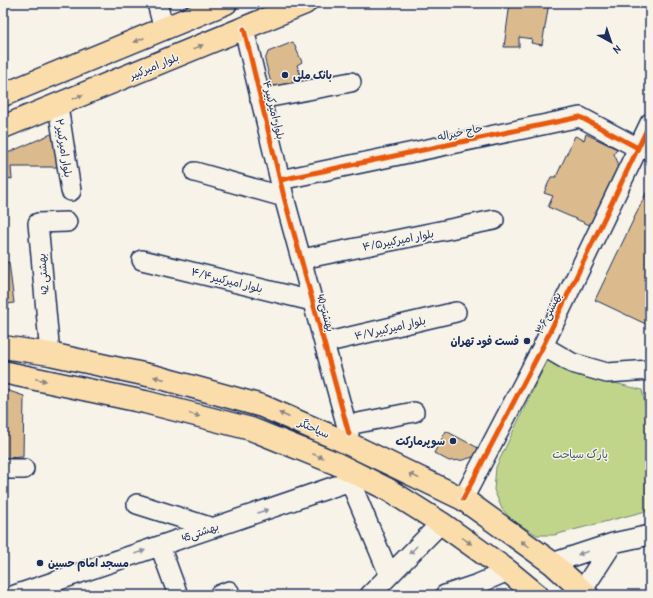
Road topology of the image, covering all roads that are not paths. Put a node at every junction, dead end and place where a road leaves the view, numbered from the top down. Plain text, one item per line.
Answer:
1 (157, 3) edge
2 (226, 3) edge
3 (305, 3) edge
4 (244, 29) junction
5 (164, 30) junction
6 (351, 82) dead end
7 (3, 94) edge
8 (260, 98) junction
9 (58, 106) junction
10 (7, 127) edge
11 (646, 134) edge
12 (195, 172) dead end
13 (282, 188) junction
14 (71, 191) dead end
15 (494, 220) dead end
16 (67, 222) dead end
17 (302, 259) junction
18 (142, 260) dead end
19 (312, 301) junction
20 (456, 312) dead end
21 (324, 343) junction
22 (6, 345) edge
23 (543, 346) junction
24 (50, 354) junction
25 (650, 370) edge
26 (3, 372) edge
27 (414, 412) dead end
28 (3, 469) edge
29 (24, 469) dead end
30 (356, 479) junction
31 (463, 499) junction
32 (137, 504) dead end
33 (441, 523) junction
34 (213, 528) junction
35 (650, 535) edge
36 (613, 543) junction
37 (160, 546) junction
38 (552, 563) junction
39 (508, 571) junction
40 (389, 574) junction
41 (479, 589) edge
42 (585, 593) edge
43 (15, 595) edge
44 (178, 595) edge
45 (370, 595) edge
46 (445, 595) edge
47 (537, 595) edge

1 - 5 street
2 - 5 main road
3 - 4 main road, بلوار امیرکبیر
4 - 8 street, ۴بلوار امیرکبیر
9 -> 4 main road, بلوار امیرکبیر
5 -> 7 main road
6 - 8 street
8 - 13 street, ۴بلوار امیرکبیر
9 - 10 main road, بلوار امیرکبیر
9 - 14 street, ۲بلوار امیرکبیر
11 - 13 street, حاج خیراله
11 - 23 street, بهشتی۳۶
12 - 13 street
13 - 17 street, 40بهشتی
15 - 17 street, بلوار امیرکبیر۴/۵
16 - 24 street, 42 بهشتی
17 - 19 street, 40بهشتی
18 - 19 street, بلوار امیرکبیر۴/۴
19 - 21 street, 40بهشتی
20 - 21 street, بلوار امیرکبیر۴/۷
21 - 27 street, 40بهشتی
22 - 24 main road, سیاحتگر
23 - 25 street
23 - 31 street, بهشتی۳۶
31 -> 24 main road, سیاحتگر
26 -> 30 main road
28 - 29 street
30 - 33 main road
34 -> 30 street, بهشتی45
30 - 40 street
38 -> 31 main road, سیاحتگر
32 - 34 street
33 -> 39 main road
33 -> 40 street
34 - 37 street, بهشتی45
35 - 36 street
36 -> 38 street
36 - 42 street
43 -> 37 street, بهشتی45
37 - 44 street
38 - 42 main road, سیاحتگر
39 - 41 street
39 - 47 main road
40 - 45 street
41 - 46 street

